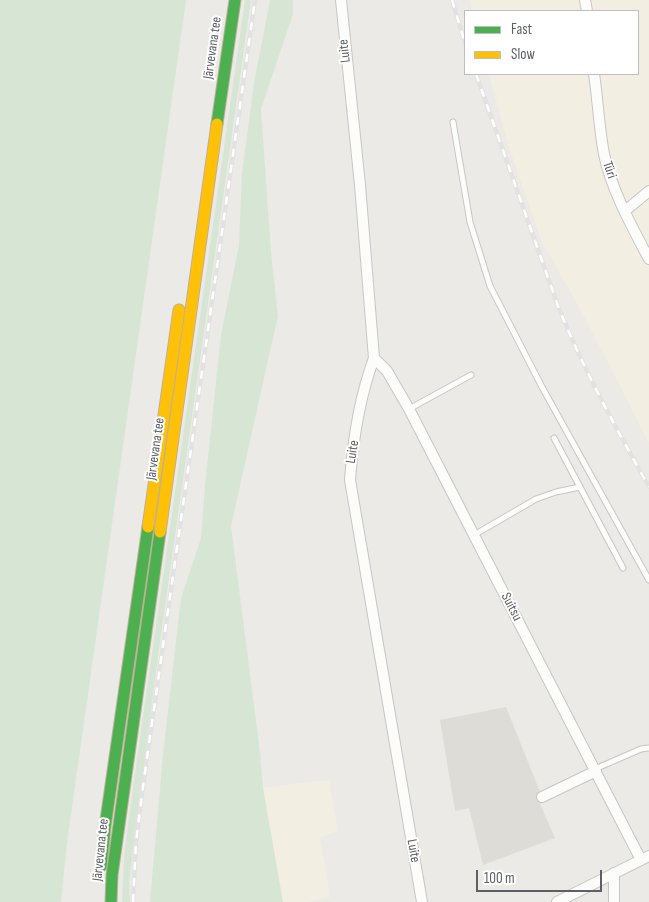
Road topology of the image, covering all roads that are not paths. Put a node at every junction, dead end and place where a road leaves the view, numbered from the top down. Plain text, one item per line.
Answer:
1 (235, 0) edge
2 (341, 0) edge
3 (594, 75) edge
4 (453, 122) dead end
5 (649, 191) edge
6 (625, 210) junction
7 (649, 259) edge
8 (181, 295) dead end
9 (374, 358) junction
10 (471, 375) dead end
11 (409, 409) junction
12 (554, 438) dead end
13 (580, 487) junction
14 (474, 535) junction
15 (623, 568) dead end
16 (649, 580) edge
17 (649, 748) edge
18 (595, 771) junction
19 (542, 798) dead end
20 (645, 858) edge
21 (614, 873) junction
22 (100, 893) dead end
23 (111, 902) edge
24 (422, 902) edge
25 (557, 902) edge
26 (614, 902) edge

1 - 23 highway, Järvevana tee
2 - 9 street, Luite
3 - 6 street, Türi
4 - 16 lane
5 - 6 street
6 - 7 street, Türi
8 - 22 highway, Järvevana tee
9 - 11 street, Suitsu
9 - 24 street, Luite
10 - 11 lane
11 - 14 street, Suitsu
12 - 13 lane
13 - 14 lane
13 - 15 lane
14 - 18 street, Suitsu
17 - 18 lane
18 - 19 street
18 - 20 street, Suitsu
20 - 21 street
21 - 25 street
21 - 26 street

